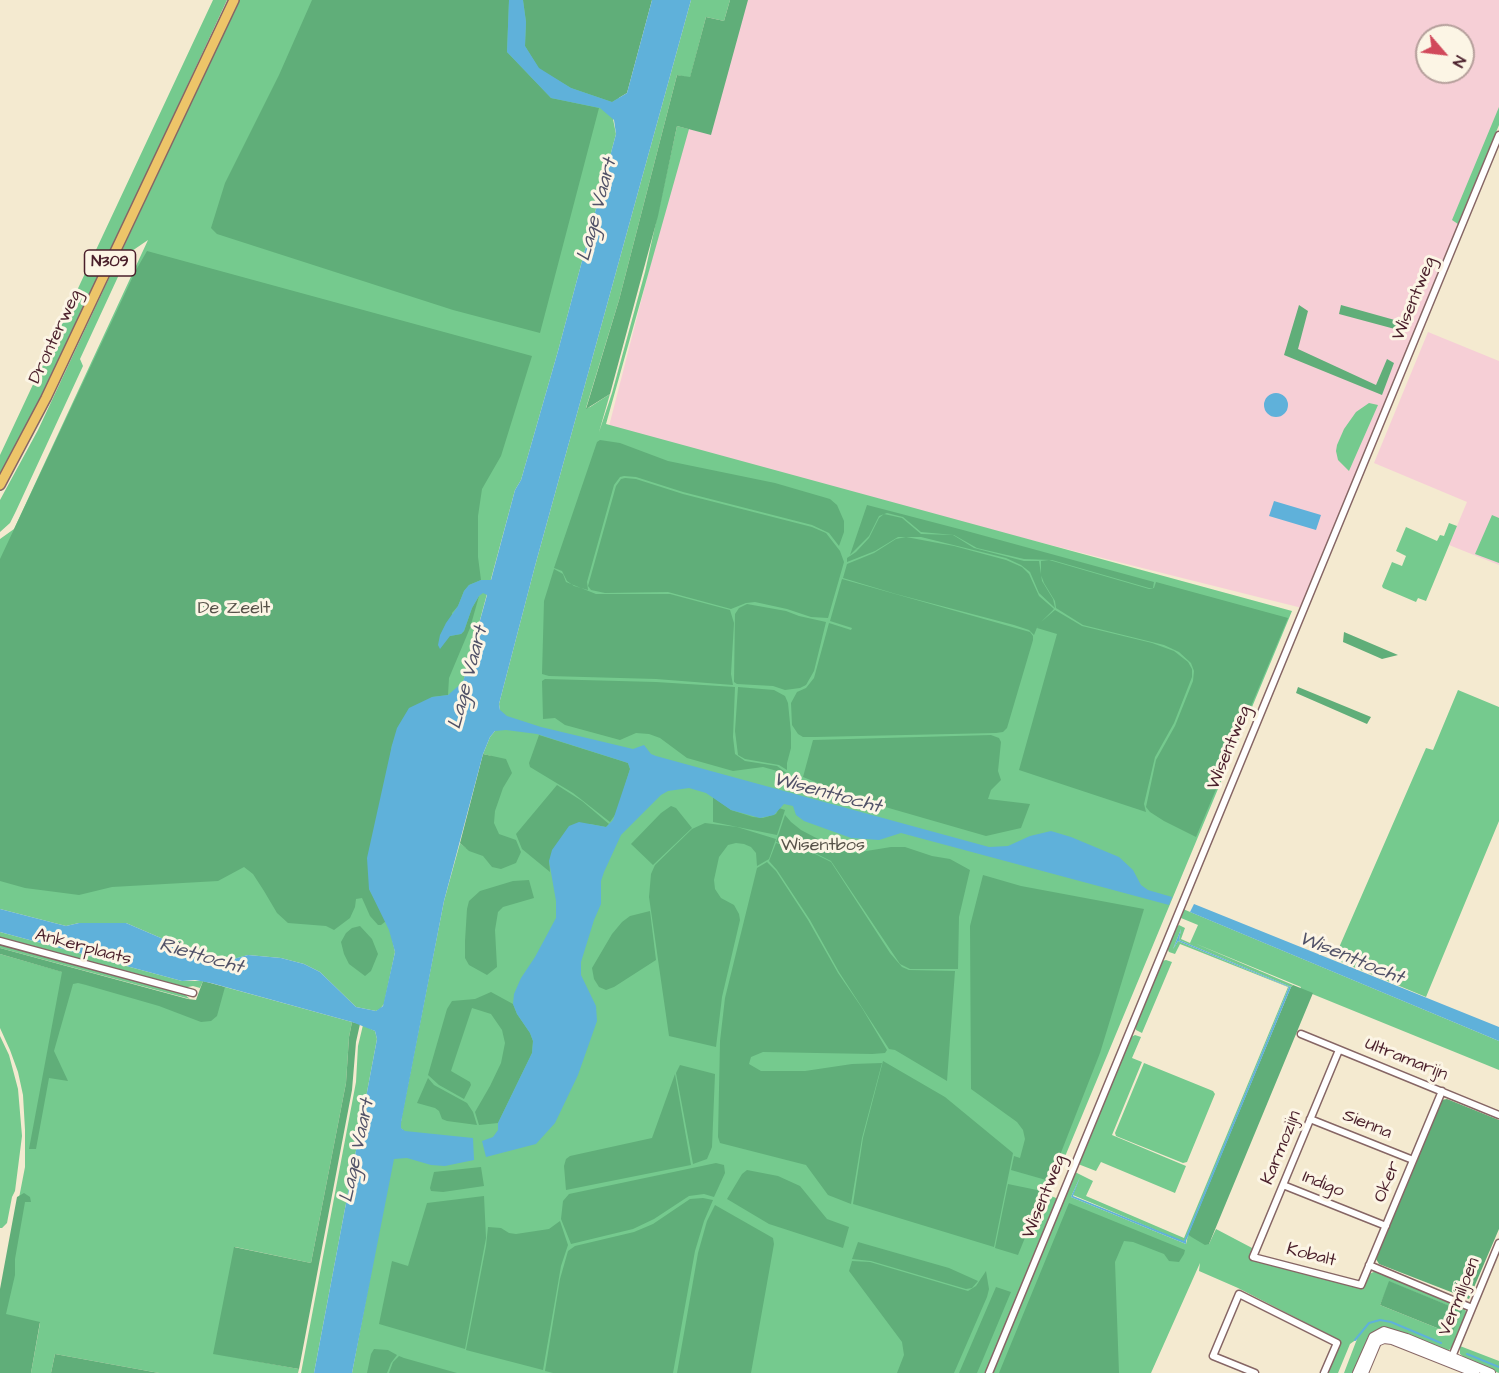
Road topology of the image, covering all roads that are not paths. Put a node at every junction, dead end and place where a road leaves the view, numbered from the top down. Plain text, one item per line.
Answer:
1 (233, 0) edge
2 (1499, 135) edge
3 (0, 485) edge
4 (0, 941) edge
5 (193, 993) dead end
6 (1301, 1034) dead end
7 (1339, 1050) junction
8 (1442, 1091) junction
9 (1499, 1114) edge
10 (1311, 1119) junction
11 (1413, 1160) junction
12 (1283, 1185) junction
13 (1386, 1226) junction
14 (1499, 1242) edge
15 (1253, 1257) joint
16 (1491, 1261) junction
17 (1499, 1264) edge
18 (1370, 1265) junction
19 (1361, 1285) joint
20 (1472, 1308) junction
21 (1451, 1360) junction
22 (989, 1373) edge
23 (1255, 1373) edge
24 (1324, 1373) edge
25 (1357, 1373) edge
26 (1364, 1373) edge
27 (1475, 1373) edge
28 (1491, 1373) edge

1 - 3 main road, Dronterweg / N309
2 - 22 street, Wisentweg
4 - 5 street, Ankerplaats
6 - 7 street, Ultramarijn
7 - 8 street, Ultramarijn
7 - 10 street, Karmozijn
8 - 9 street, Ultramarijn
8 - 11 street, Oker
10 - 11 street, Sienna
10 - 12 street, Karmozijn
11 - 13 street, Oker
12 - 13 street, Indigo
12 - 15 street, Karmozijn
13 - 18 street, Oker
14 - 16 street, Vermiljoen
15 - 19 street, Kobalt
16 - 17 street
16 - 20 street, Vermiljoen
18 - 19 street, Oker
18 - 20 street
20 - 21 street, Vermiljoen
21 - 25 street
21 - 26 street
21 - 27 street
21 - 28 street
23 - 24 street

